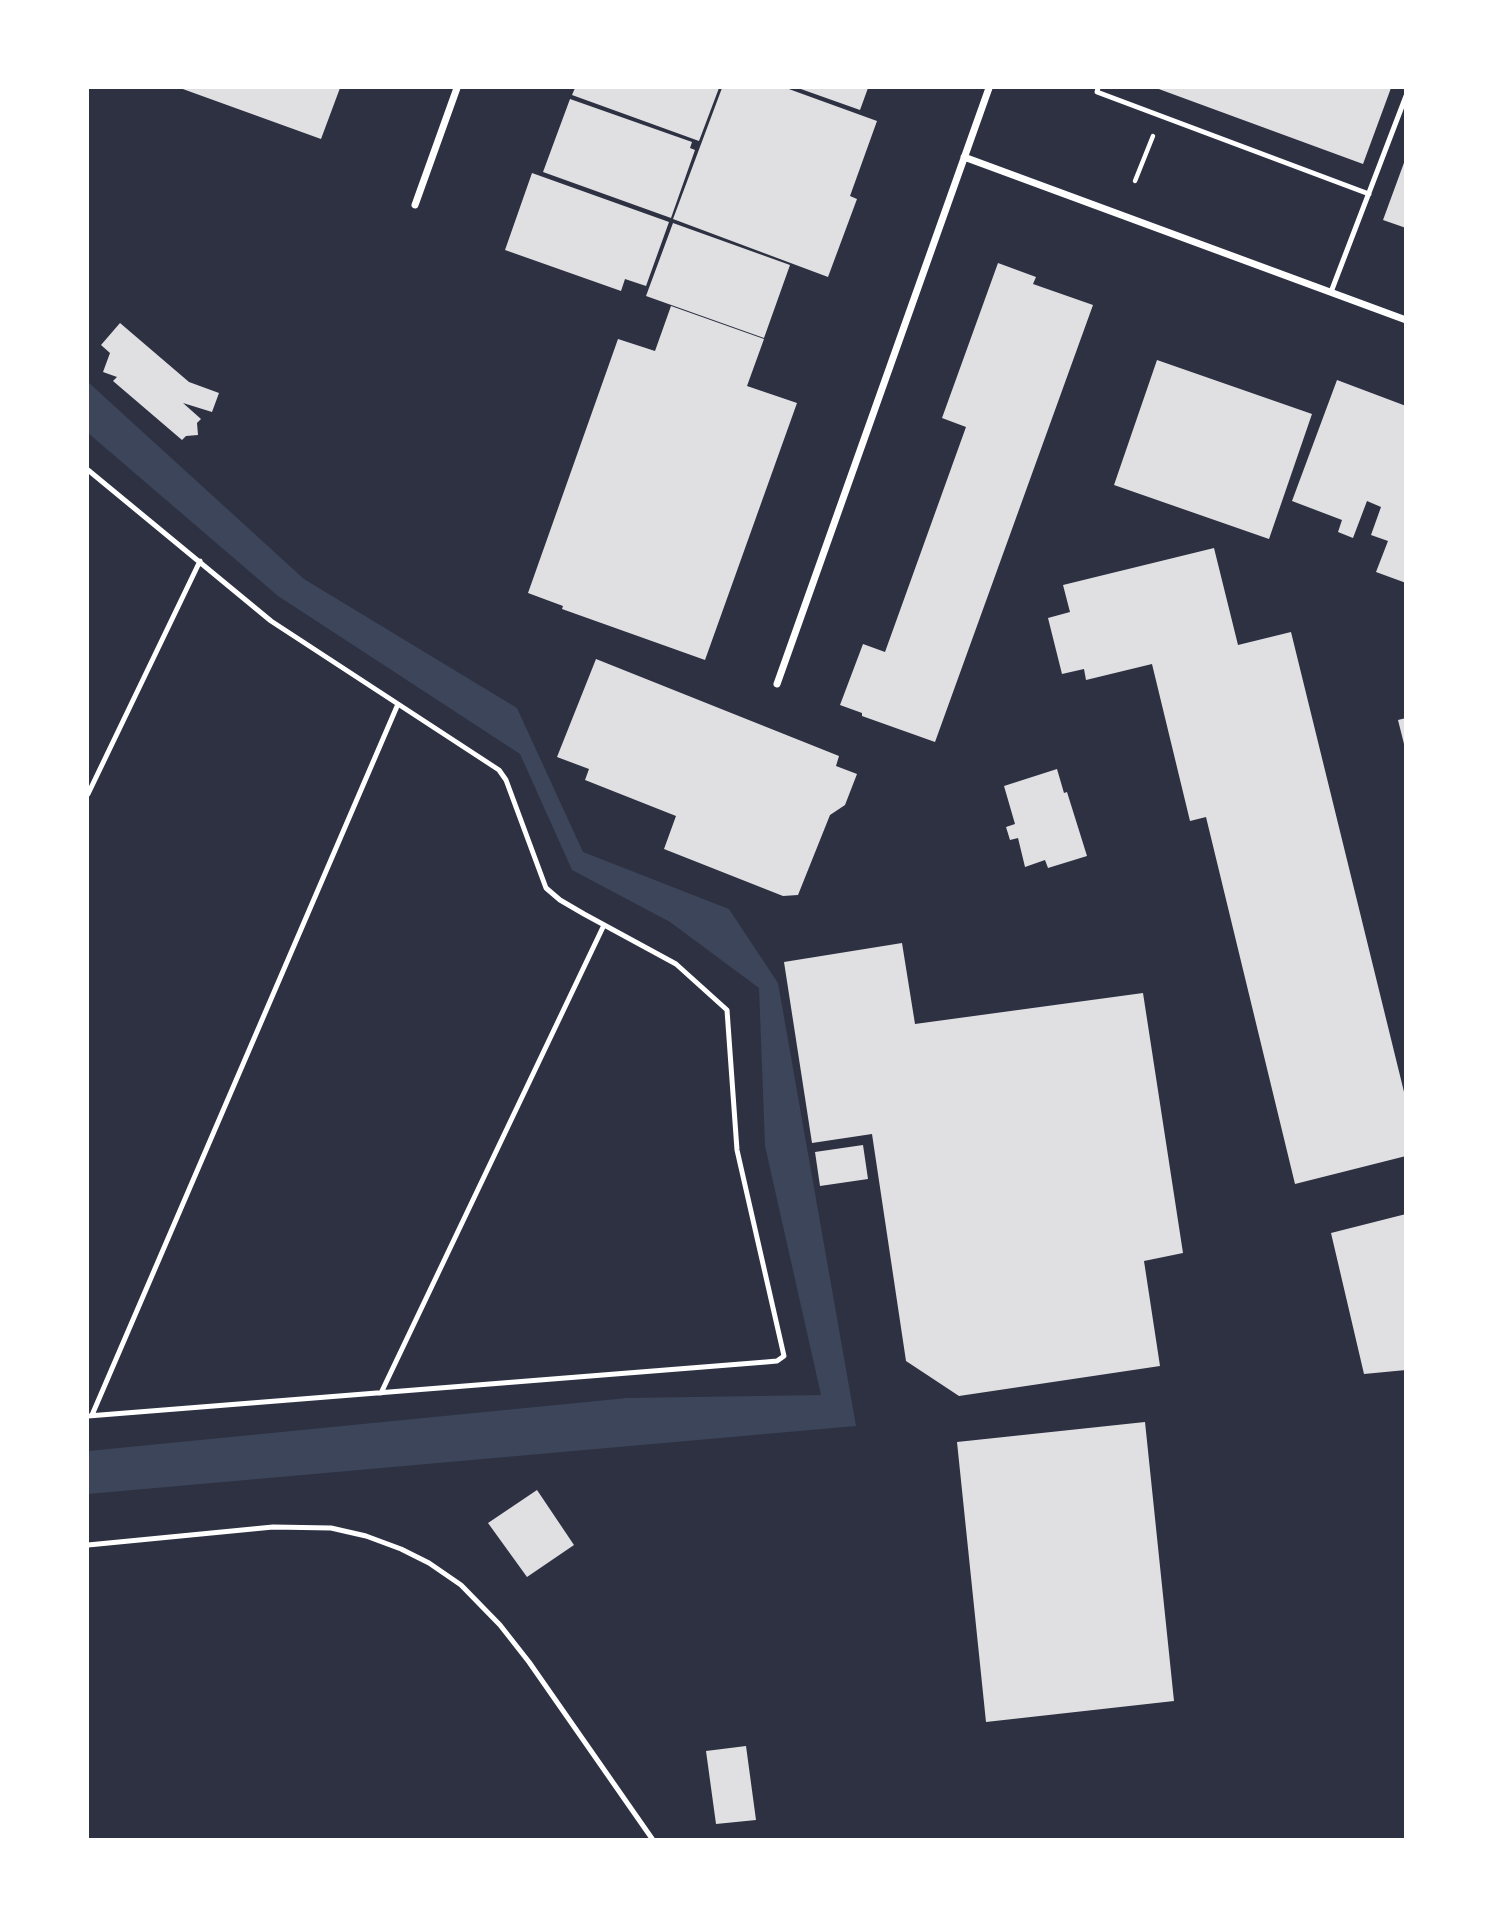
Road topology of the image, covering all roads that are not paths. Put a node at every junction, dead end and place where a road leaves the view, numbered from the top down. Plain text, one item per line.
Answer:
1 (457, 88) edge
2 (989, 88) edge
3 (1098, 88) edge
4 (1405, 96) edge
5 (964, 156) junction
6 (1369, 194) junction
7 (415, 205) dead end
8 (1331, 292) junction
9 (1405, 320) edge
10 (88, 470) edge
11 (200, 561) junction
12 (777, 684) dead end
13 (398, 704) junction
14 (88, 794) edge
15 (604, 925) junction
16 (380, 1393) junction
17 (90, 1416) edge
18 (88, 1545) edge
19 (653, 1839) edge

1 - 7 street
2 - 5 street
3 - 6 lane
4 - 6 lane
5 - 8 street
5 - 12 street
6 - 8 lane
8 - 9 street
10 - 11 lane
11 - 13 lane
11 - 14 lane
13 - 15 lane
13 - 17 lane
15 - 16 lane
15 - 16 lane
16 - 17 lane
18 - 19 lane

